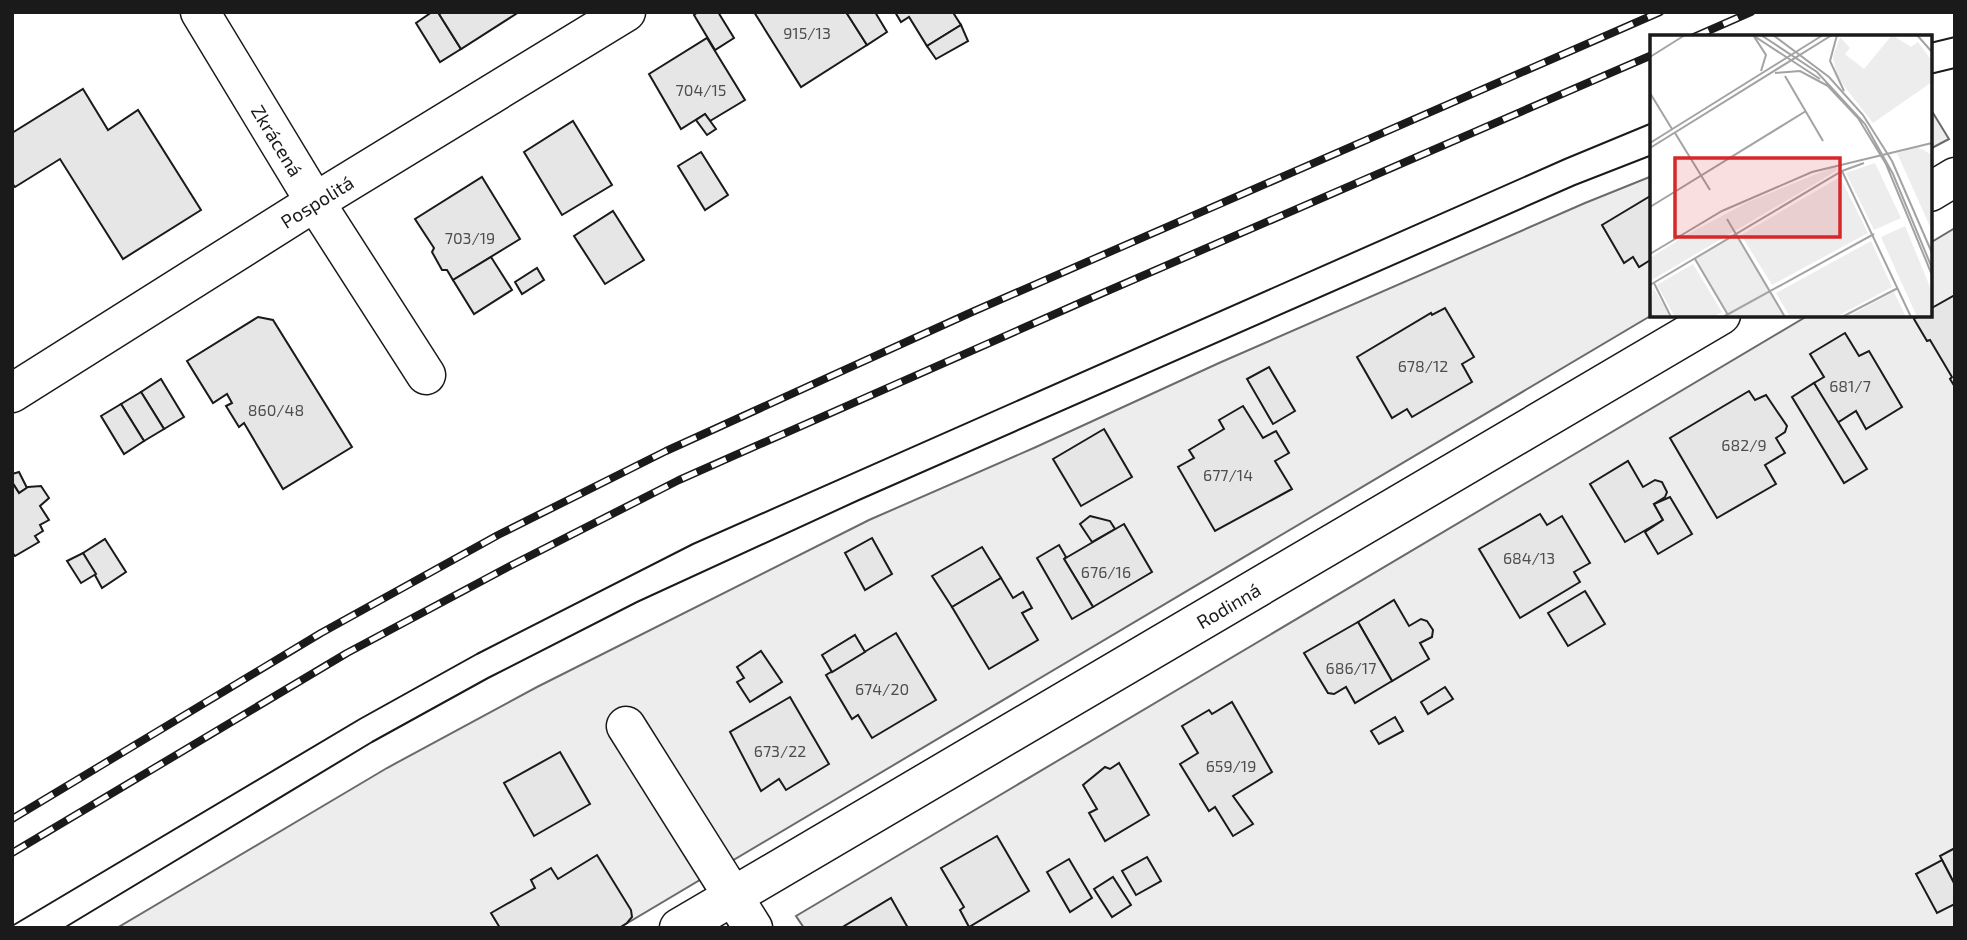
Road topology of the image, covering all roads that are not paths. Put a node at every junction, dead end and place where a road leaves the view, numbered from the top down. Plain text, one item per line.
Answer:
1 (200, 12) edge
2 (626, 12) edge
3 (1955, 177) edge
4 (1932, 191) edge
5 (316, 202) junction
6 (1718, 317) edge
7 (426, 375) dead end
8 (12, 393) edge
9 (626, 726) dead end
10 (734, 895) junction
11 (680, 928) edge
12 (753, 928) edge

1 - 5 street, Zkrácená
2 - 5 street, Pospolitá
3 - 4 street
5 - 7 street, Zkrácená
5 - 8 street, Pospolitá
6 - 10 street, Rodinná
9 - 10 street
10 - 11 street, Rodinná
10 - 12 street

